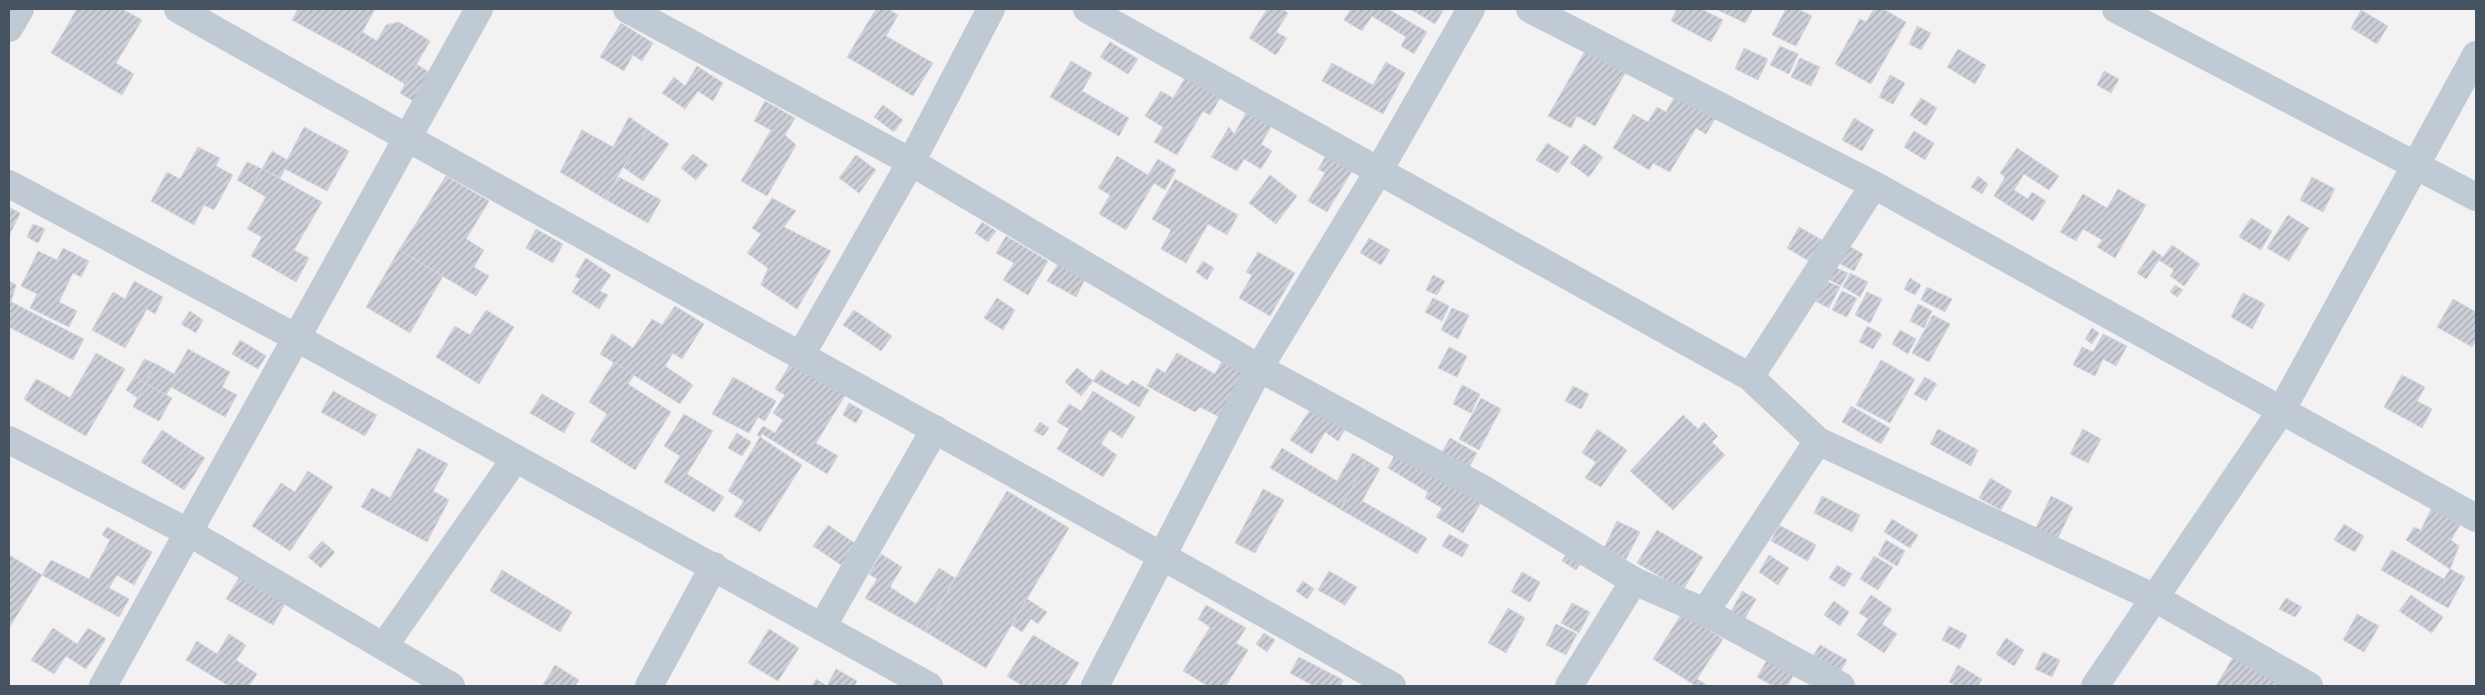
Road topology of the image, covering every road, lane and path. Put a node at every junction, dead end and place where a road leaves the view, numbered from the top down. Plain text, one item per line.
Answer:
1 (20, 9) edge
2 (178, 9) edge
3 (479, 9) edge
4 (991, 9) edge
5 (1087, 9) edge
6 (1471, 9) edge
7 (1530, 9) edge
8 (2116, 9) edge
9 (634, 10) edge
10 (9, 28) edge
11 (2476, 55) edge
12 (408, 140) junction
13 (911, 162) junction
14 (2416, 164) junction
15 (1378, 172) junction
16 (9, 184) edge
17 (1874, 186) junction
18 (2476, 197) edge
19 (297, 338) junction
20 (801, 354) junction
21 (1259, 368) junction
22 (1750, 377) junction
23 (2281, 411) junction
24 (935, 429) junction
25 (9, 440) edge
26 (1818, 441) junction
27 (515, 458) junction
28 (2476, 518) edge
29 (188, 532) junction
30 (1163, 555) junction
31 (714, 566) junction
32 (1634, 581) junction
33 (2155, 598) junction
34 (1705, 612) junction
35 (822, 627) junction
36 (384, 646) junction
37 (103, 686) edge
38 (451, 686) edge
39 (649, 686) edge
40 (929, 686) edge
41 (1095, 686) edge
42 (1392, 686) edge
43 (1569, 686) edge
44 (1841, 686) edge
45 (2095, 686) edge
46 (2309, 686) edge

1 - 10 street
2 - 12 street
3 - 12 street
4 - 13 street
5 - 15 street
6 - 15 street
7 - 17 street
8 - 14 street
9 - 13 street
11 - 14 street
12 - 19 street
12 - 20 street
13 - 20 street
13 - 21 street
14 - 18 street
14 - 23 street
15 - 21 street
15 - 22 street
16 - 19 street
17 - 22 street
17 - 23 street
19 - 27 street
19 - 29 street
20 - 24 street
21 - 30 street
21 - 32 street
22 - 26 street
23 - 28 street
23 - 33 street
24 - 30 street
24 - 35 street
25 - 29 street
26 - 33 street
26 - 34 street
27 - 31 street
27 - 36 street
29 - 36 street
29 - 37 street
30 - 41 street
30 - 42 street
31 - 35 street
31 - 39 street
32 - 34 street
32 - 43 street
33 - 45 street
33 - 46 street
34 - 44 street
35 - 40 street
36 - 38 street

